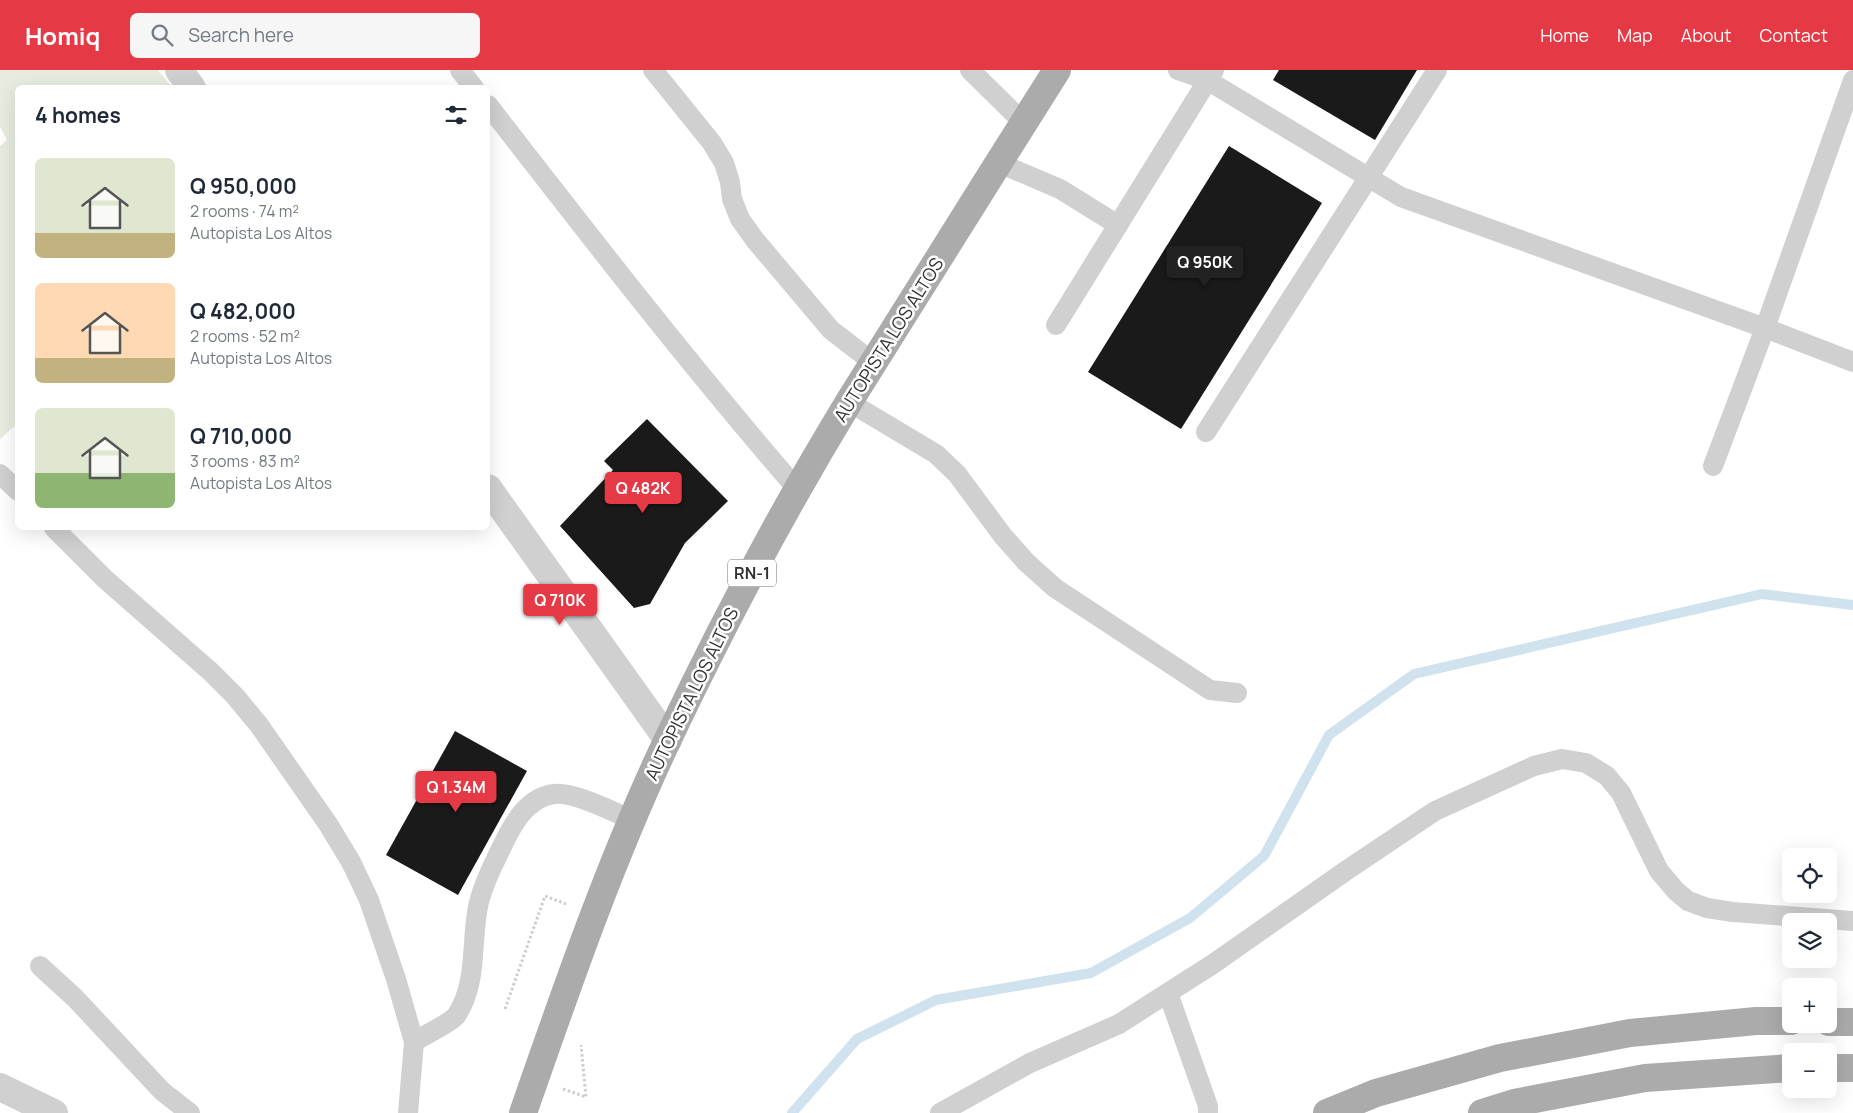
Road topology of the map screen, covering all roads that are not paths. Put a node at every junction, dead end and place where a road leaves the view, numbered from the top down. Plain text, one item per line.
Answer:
1 (179, 70) edge
2 (460, 70) edge
3 (653, 70) edge
4 (970, 70) edge
5 (1057, 70) edge
6 (1178, 70) edge
7 (1437, 70) edge
8 (1210, 75) edge
9 (1853, 80) edge
10 (190, 85) edge
11 (472, 85) edge
12 (490, 108) edge
13 (1024, 123) junction
14 (999, 163) junction
15 (1369, 178) junction
16 (1118, 225) junction
17 (1056, 324) dead end
18 (1765, 328) junction
19 (1853, 362) edge
20 (874, 363) junction
21 (849, 402) junction
22 (1206, 432) dead end
23 (1713, 466) dead end
24 (0, 474) edge
25 (15, 488) edge
26 (798, 490) junction
27 (490, 491) edge
28 (56, 530) edge
29 (1236, 694) dead end
30 (668, 740) junction
31 (632, 820) junction
32 (1853, 920) edge
33 (40, 966) dead end
34 (1168, 992) junction
35 (1782, 1021) edge
36 (1837, 1022) edge
37 (1853, 1022) edge
38 (414, 1042) junction
39 (1837, 1068) edge
40 (1853, 1068) edge
41 (1782, 1069) edge
42 (0, 1086) edge
43 (54, 1113) edge
44 (190, 1113) edge
45 (408, 1113) edge
46 (523, 1113) edge
47 (940, 1113) edge
48 (1208, 1113) edge
49 (1327, 1113) edge
50 (1482, 1113) edge

1 - 10 street
2 - 11 lane
3 - 20 lane
4 - 13 lane
5 - 13 main road, AUTOPISTA LOS ALTOS / RN-1
6 - 8 lane
7 - 15 lane
8 - 15 lane
8 - 16 lane
9 - 18 lane
12 - 26 lane
13 - 14 main road, AUTOPISTA LOS ALTOS / RN-1
14 - 16 lane
14 - 20 main road, AUTOPISTA LOS ALTOS / RN-1
15 - 18 lane
15 - 22 lane
16 - 17 lane
18 - 19 lane
18 - 23 lane
20 - 21 main road, AUTOPISTA LOS ALTOS / RN-1
21 - 26 main road, AUTOPISTA LOS ALTOS / RN-1
21 - 29 lane
24 - 25 lane
26 - 30 main road, AUTOPISTA LOS ALTOS / RN-1
27 - 30 street
28 - 38 lane
30 - 31 main road, AUTOPISTA LOS ALTOS / RN-1
31 - 38 lane
31 - 46 main road, AUTOPISTA LOS ALTOS / RN-1
32 - 34 lane
33 - 44 lane
34 - 47 lane
34 - 48 lane
35 - 49 main road
36 - 37 main road
38 - 45 lane
39 - 40 main road
41 - 50 main road
42 - 43 street

